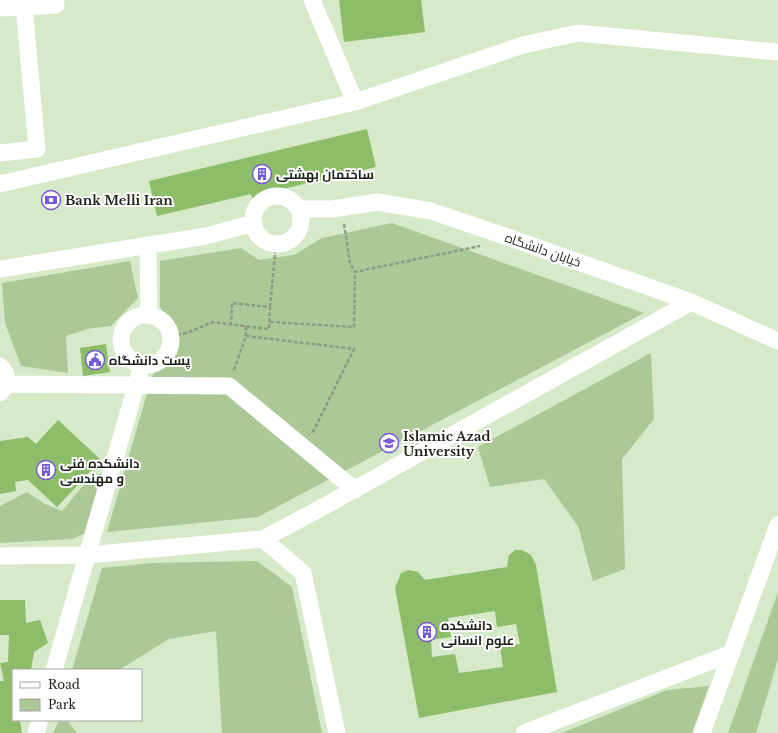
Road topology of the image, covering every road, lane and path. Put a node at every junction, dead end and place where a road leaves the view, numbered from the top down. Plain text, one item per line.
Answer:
1 (56, 0) edge
2 (312, 0) edge
3 (24, 6) junction
4 (0, 8) edge
5 (778, 52) edge
6 (356, 102) junction
7 (0, 153) edge
8 (0, 184) edge
9 (342, 208) junction
10 (299, 209) junction
11 (254, 223) junction
12 (276, 244) junction
13 (148, 245) junction
14 (481, 246) dead end
15 (0, 269) edge
16 (355, 272) junction
17 (691, 302) junction
18 (270, 307) junction
19 (149, 315) junction
20 (270, 322) junction
21 (231, 325) junction
22 (246, 326) junction
23 (171, 336) junction
24 (246, 336) junction
25 (778, 341) edge
26 (142, 365) junction
27 (0, 366) edge
28 (136, 386) junction
29 (229, 386) junction
30 (3, 389) edge
31 (305, 448) junction
32 (355, 490) junction
33 (778, 525) edge
34 (263, 539) junction
35 (87, 555) junction
36 (0, 556) edge
37 (732, 653) junction
38 (54, 669) edge
39 (40, 721) edge
40 (36, 733) edge
41 (337, 733) edge
42 (524, 733) edge
43 (702, 733) edge

1 - 3 street
2 - 6 street
3 - 4 street
3 - 7 street
5 - 6 street
6 - 8 street
9 - 10 street, خیابان دانشگاه
9 - 16 path
9 - 17 street, خیابان دانشگاه
10 - 11 street
10 - 12 street
11 - 12 street
11 - 13 street
12 - 18 path
13 - 15 street
13 - 19 street
14 - 16 path
16 - 20 path
17 - 25 street, خیابان دانشگاه
17 - 32 street
18 - 20 path
18 - 21 path
19 - 23 street
19 - 26 street
20 - 22 path
21 - 22 path
21 - 23 path
22 - 24 path
23 - 26 street
24 - 29 path
24 - 31 path
26 - 28 street
27 - 30 street
28 - 29 street
28 - 30 street
28 - 35 street
29 - 31 street
31 - 32 street
32 - 34 street
33 - 37 street
34 - 35 street
34 - 41 street
35 - 36 street
35 - 38 street
37 - 42 street
37 - 43 street
39 - 40 street

